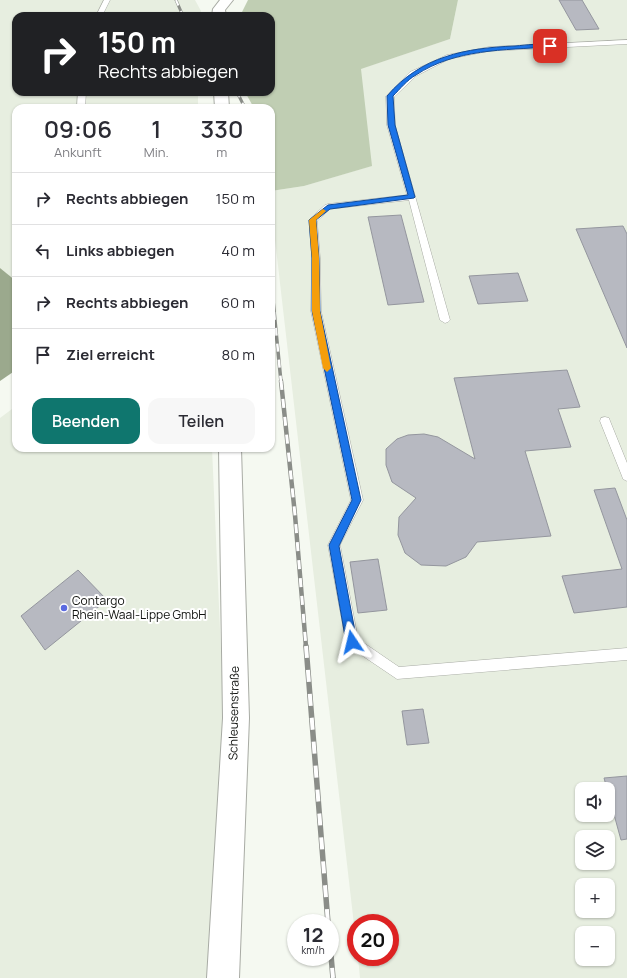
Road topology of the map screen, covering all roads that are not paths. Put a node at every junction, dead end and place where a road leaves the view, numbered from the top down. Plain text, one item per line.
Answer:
1 (107, 0) edge
2 (227, 0) edge
3 (101, 12) edge
4 (219, 12) edge
5 (627, 42) edge
6 (412, 197) junction
7 (445, 320) dead end
8 (605, 421) dead end
9 (230, 452) edge
10 (627, 476) edge
11 (627, 654) edge
12 (223, 978) edge

1 - 3 lane
2 - 4 street
5 - 6 lane
6 - 7 lane
6 - 11 lane
8 - 10 lane
9 - 12 street, Schleusenstraße

